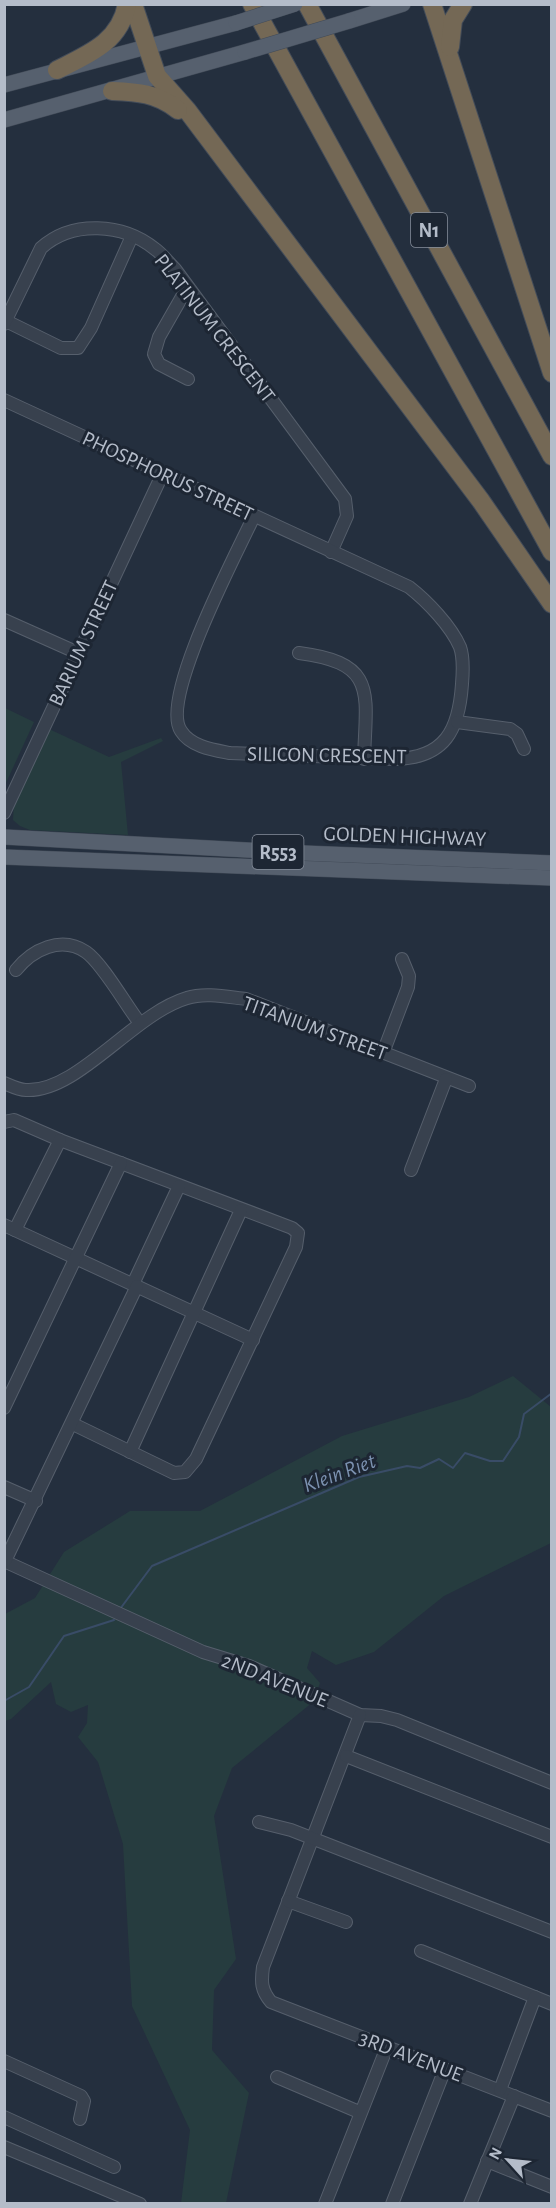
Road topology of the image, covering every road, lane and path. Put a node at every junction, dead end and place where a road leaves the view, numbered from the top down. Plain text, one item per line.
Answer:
1 (127, 4) edge
2 (133, 4) edge
3 (252, 4) edge
4 (295, 4) edge
5 (307, 4) edge
6 (403, 4) edge
7 (432, 4) edge
8 (463, 4) edge
9 (146, 46) junction
10 (451, 56) junction
11 (57, 70) junction
12 (157, 76) junction
13 (4, 85) edge
14 (112, 91) junction
15 (4, 120) edge
16 (198, 126) junction
17 (132, 236) junction
18 (187, 288) junction
19 (10, 295) edge
20 (5, 323) edge
21 (552, 373) edge
22 (188, 379) dead end
23 (4, 400) edge
24 (552, 456) edge
25 (162, 474) junction
26 (254, 516) junction
27 (331, 552) junction
28 (552, 552) edge
29 (552, 603) edge
30 (4, 620) edge
31 (78, 653) junction
32 (299, 653) dead end
33 (457, 722) junction
34 (524, 748) dead end
35 (364, 759) junction
36 (4, 813) edge
37 (4, 837) edge
38 (4, 857) edge
39 (552, 863) edge
40 (552, 878) edge
41 (402, 959) dead end
42 (16, 970) dead end
43 (139, 1022) junction
44 (383, 1053) junction
45 (446, 1079) junction
46 (4, 1083) edge
47 (469, 1086) dead end
48 (4, 1122) edge
49 (60, 1140) junction
50 (121, 1163) junction
51 (411, 1170) dead end
52 (179, 1186) junction
53 (241, 1210) junction
54 (10, 1227) edge
55 (75, 1257) junction
56 (135, 1285) junction
57 (195, 1313) junction
58 (253, 1340) junction
59 (6, 1400) edge
60 (73, 1424) junction
61 (130, 1452) junction
62 (4, 1487) edge
63 (36, 1501) junction
64 (5, 1561) edge
65 (360, 1715) junction
66 (346, 1756) junction
67 (552, 1784) edge
68 (259, 1822) dead end
69 (552, 1837) edge
70 (313, 1840) junction
71 (288, 1901) junction
72 (346, 1923) dead end
73 (552, 1932) edge
74 (421, 1951) dead end
75 (535, 1997) junction
76 (552, 2004) edge
77 (387, 2047) junction
78 (4, 2061) edge
79 (445, 2069) junction
80 (277, 2077) dead end
81 (500, 2090) junction
82 (514, 2096) junction
83 (552, 2111) edge
84 (359, 2112) junction
85 (4, 2117) edge
86 (80, 2119) dead end
87 (4, 2147) edge
88 (487, 2161) junction
89 (114, 2167) dead end
90 (552, 2187) edge
91 (140, 2204) edge
92 (325, 2204) edge
93 (392, 2204) edge
94 (470, 2204) edge

1 - 11 highway
2 - 9 highway
3 - 28 highway, N1
4 - 9 main road, bridge
5 - 24 highway, N1
6 - 12 main road, bridge
7 - 10 highway
8 - 10 highway
9 - 11 main road
9 - 12 highway
10 - 21 highway
11 - 13 main road
12 - 14 main road
12 - 16 highway
14 - 15 main road
14 - 16 highway
16 - 29 highway
17 - 18 street, PLATINUM CRESCENT
17 - 19 street, PLATINUM CRESCENT
17 - 20 street
18 - 22 street
18 - 27 street, PLATINUM CRESCENT
19 - 20 street, PLATINUM CRESCENT
23 - 25 street, PHOSPHORUS STREET
25 - 26 street, PHOSPHORUS STREET
25 - 31 street, BARIUM STREET
26 - 27 street, PHOSPHORUS STREET
26 - 35 street, SILICON CRESCENT
27 - 33 street, SILICON CRESCENT
30 - 31 street
31 - 36 street, BARIUM STREET
32 - 35 street
33 - 34 street
33 - 35 street, SILICON CRESCENT
37 - 39 main road, GOLDEN HIGHWAY / R553
38 - 40 main road, GOLDEN HIGHWAY / R553
41 - 44 street
42 - 43 street
43 - 44 street, TITANIUM STREET
43 - 46 street, TITANIUM STREET
44 - 45 street, TITANIUM STREET
45 - 47 street, TITANIUM STREET
45 - 51 street
48 - 49 street
49 - 50 street
49 - 54 street
50 - 52 street
50 - 55 street
52 - 53 street
52 - 56 street
53 - 57 street
53 - 58 street
54 - 55 street
55 - 56 street
55 - 59 street
56 - 57 street
56 - 60 street
57 - 58 street
57 - 61 street
58 - 61 street
60 - 61 street
60 - 63 street
62 - 63 street
63 - 64 street
64 - 65 street, 2ND AVENUE
65 - 66 street
65 - 67 street, 2ND AVENUE
66 - 69 street
66 - 70 street
68 - 70 street
70 - 71 street
70 - 73 street
71 - 72 street
71 - 77 street, 3RD AVENUE
74 - 75 street
75 - 76 street
75 - 81 street
77 - 79 street, 3RD AVENUE
77 - 84 street
78 - 86 street
79 - 81 street, 3RD AVENUE
79 - 93 street
80 - 84 street
81 - 82 street, 3RD AVENUE
82 - 83 street, 3RD AVENUE
82 - 88 street
84 - 92 street
85 - 89 street
87 - 91 street
88 - 90 street
88 - 94 street

